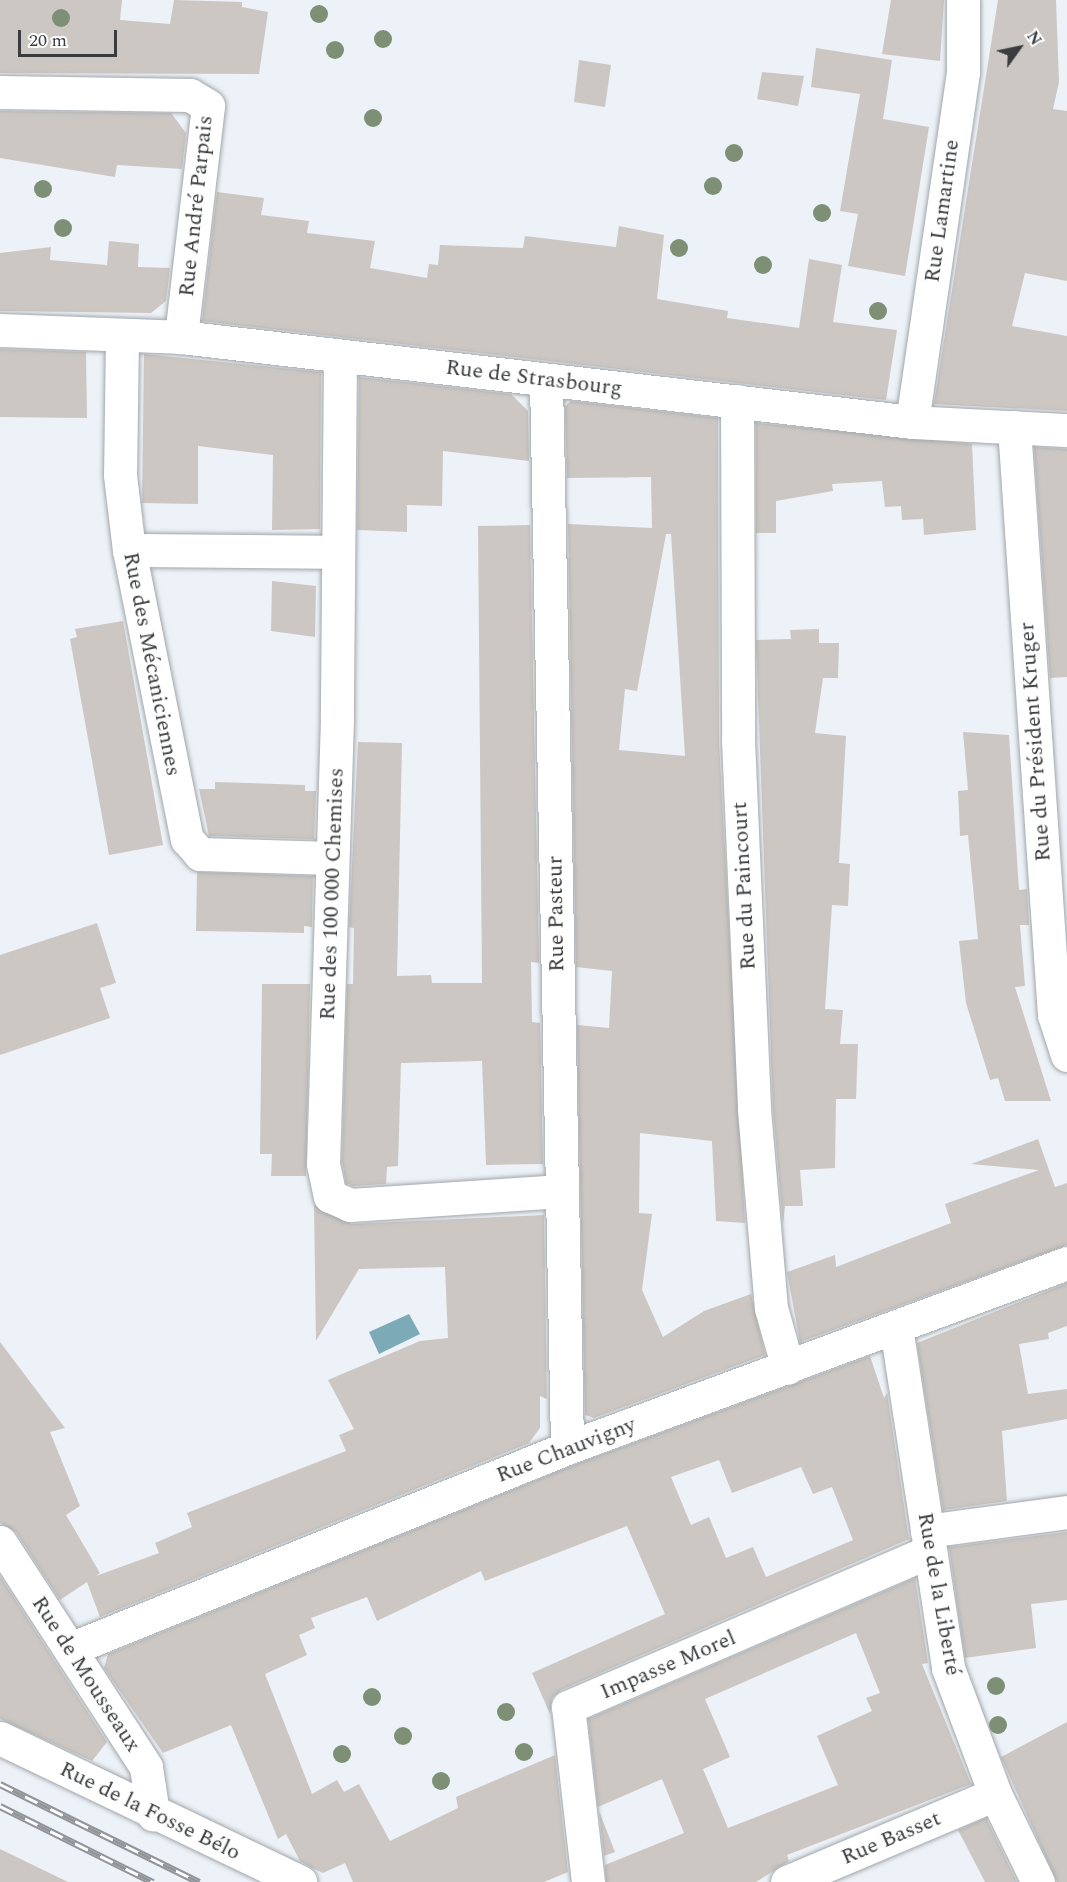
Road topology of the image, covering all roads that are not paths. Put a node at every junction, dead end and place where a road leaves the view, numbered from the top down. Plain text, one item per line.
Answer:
1 (963, 0) edge
2 (0, 92) edge
3 (0, 330) edge
4 (122, 336) junction
5 (181, 338) junction
6 (340, 356) junction
7 (546, 380) junction
8 (737, 401) junction
9 (912, 422) junction
10 (1014, 427) junction
11 (1067, 430) edge
12 (129, 550) junction
13 (338, 552) junction
14 (332, 858) junction
15 (1067, 1055) edge
16 (562, 1191) junction
17 (1067, 1263) edge
18 (896, 1327) junction
19 (789, 1368) junction
20 (567, 1448) junction
21 (1067, 1512) edge
22 (928, 1541) junction
23 (0, 1542) edge
24 (70, 1649) junction
25 (0, 1738) edge
26 (995, 1794) junction
27 (153, 1814) junction
28 (300, 1882) edge
29 (588, 1882) edge
30 (787, 1882) edge
31 (1038, 1882) edge

1 - 9 street, Rue Lamartine
2 - 5 street, Rue André Parpais
3 - 4 street, Rue de Strasbourg
4 - 5 street, Rue de Strasbourg
4 - 12 street, Rue des Mécaniciennes
5 - 6 street, Rue de Strasbourg
6 - 7 street, Rue de Strasbourg
6 - 13 street, Rue des 100 000 Chemises
7 - 8 street, Rue de Strasbourg
7 - 16 street, Rue Pasteur
8 - 9 street, Rue de Strasbourg
8 - 19 street, Rue du Paincourt
9 - 10 street, Rue de Strasbourg
10 - 11 street, Rue de Strasbourg
10 - 15 street, Rue du Président Kruger
12 - 13 street
12 - 14 street, Rue des Mécaniciennes
13 - 14 street, Rue des 100 000 Chemises
14 - 16 street, Rue des 100 000 Chemises
16 - 20 street, Rue Pasteur
17 - 18 street, Rue Chauvigny
18 - 19 street, Rue Chauvigny
18 - 22 street, Rue de la Liberté
19 - 20 street, Rue Chauvigny
20 - 24 street, Rue Chauvigny
21 - 22 street
22 - 26 street, Rue de la Liberté
22 - 29 street, Impasse Morel
23 - 24 street, Rue de Mousseaux
24 - 27 street, Rue de Mousseaux
25 - 27 street, Rue de la Fosse Bélo
26 - 30 street, Rue Basset
26 - 31 street, Rue de la Liberté
27 - 28 street, Rue de la Fosse Bélo

